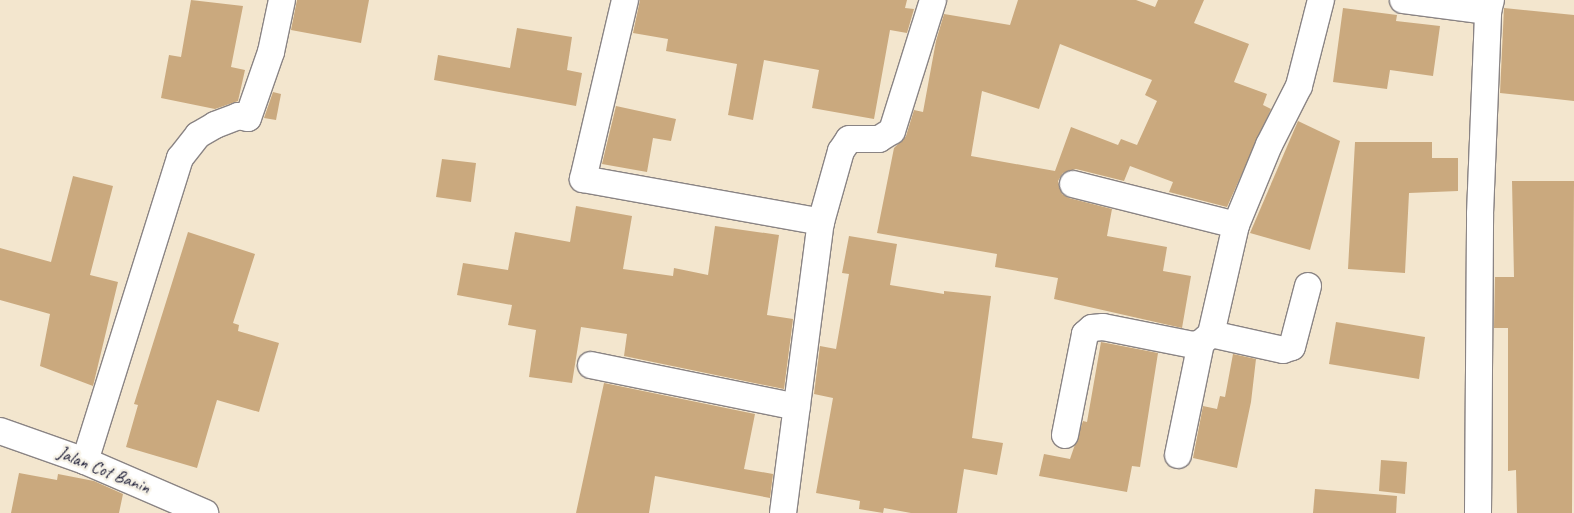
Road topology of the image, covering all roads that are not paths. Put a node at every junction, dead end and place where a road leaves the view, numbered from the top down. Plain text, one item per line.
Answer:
1 (282, 0) edge
2 (625, 0) edge
3 (933, 0) edge
4 (1320, 0) edge
5 (1403, 0) edge
6 (1490, 5) edge
7 (1073, 184) dead end
8 (821, 222) junction
9 (1236, 225) junction
10 (1308, 286) dead end
11 (1206, 338) junction
12 (591, 365) dead end
13 (797, 407) junction
14 (1, 435) edge
15 (1065, 435) dead end
16 (1178, 455) dead end
17 (85, 461) junction
18 (205, 513) edge
19 (783, 513) edge
20 (1478, 513) edge

1 - 17 street
2 - 8 street
3 - 8 street
4 - 9 street
5 - 6 street
6 - 20 street
7 - 9 street
8 - 13 street
9 - 11 street
10 - 11 street
11 - 15 street
11 - 16 street
12 - 13 street
13 - 19 street
14 - 17 street, Jalan Cot Banin
17 - 18 street, Jalan Cot Banin

